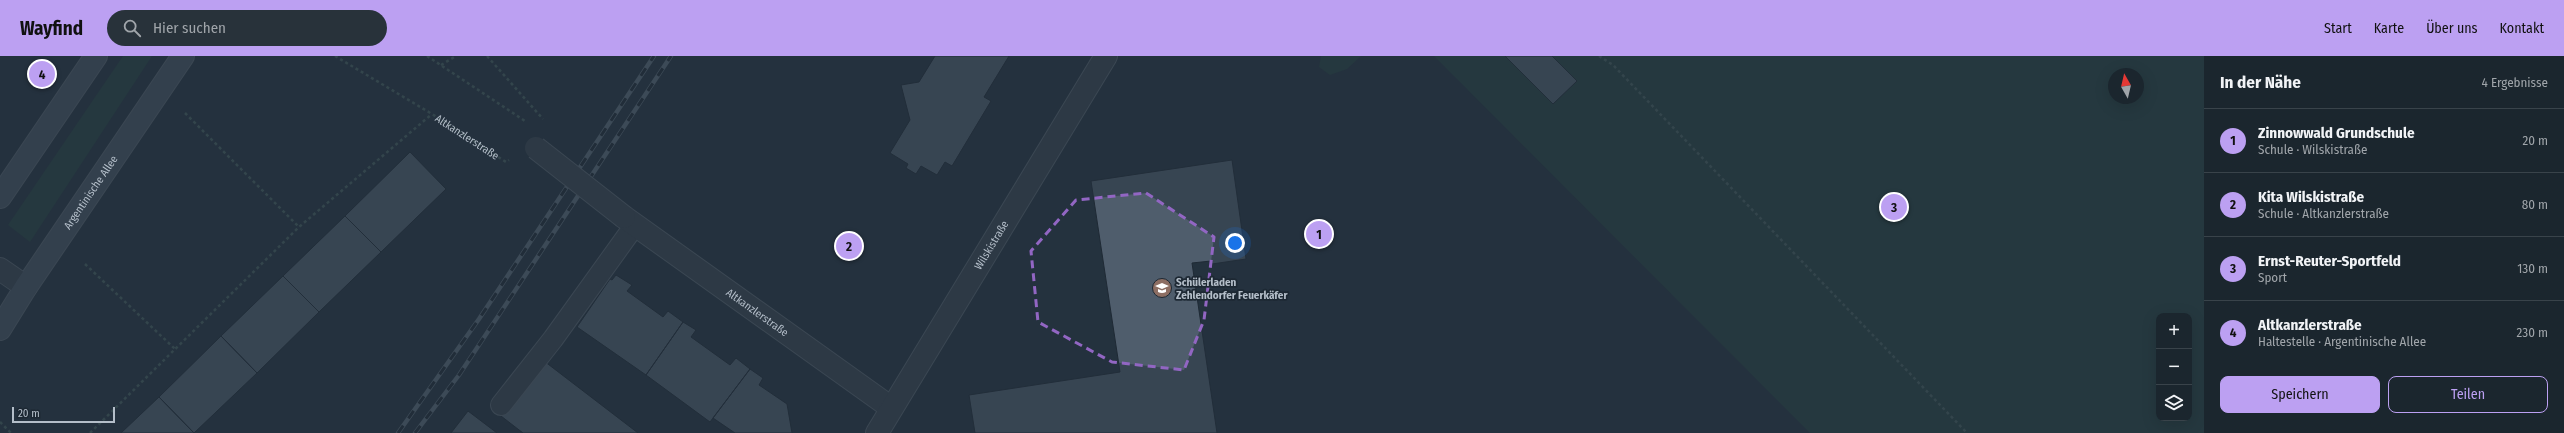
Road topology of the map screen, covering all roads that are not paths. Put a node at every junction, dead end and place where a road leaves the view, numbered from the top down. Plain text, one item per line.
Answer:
1 (96, 56) edge
2 (183, 56) edge
3 (1106, 56) edge
4 (536, 148) road end
5 (0, 197) edge
6 (630, 221) junction
7 (0, 269) edge
8 (26, 287) junction
9 (0, 329) edge
10 (500, 405) dead end
11 (890, 407) junction
12 (877, 433) edge

1 - 5 main road
2 - 8 main road, Argentinische Allee
3 - 11 street, Wilskistraße
4 - 6 street, Altkanzlerstraße, bridge
6 - 10 lane
6 - 11 street, Altkanzlerstraße
7 - 8 street
8 - 9 main road, Argentinische Allee
11 - 12 street, Wilskistraße

